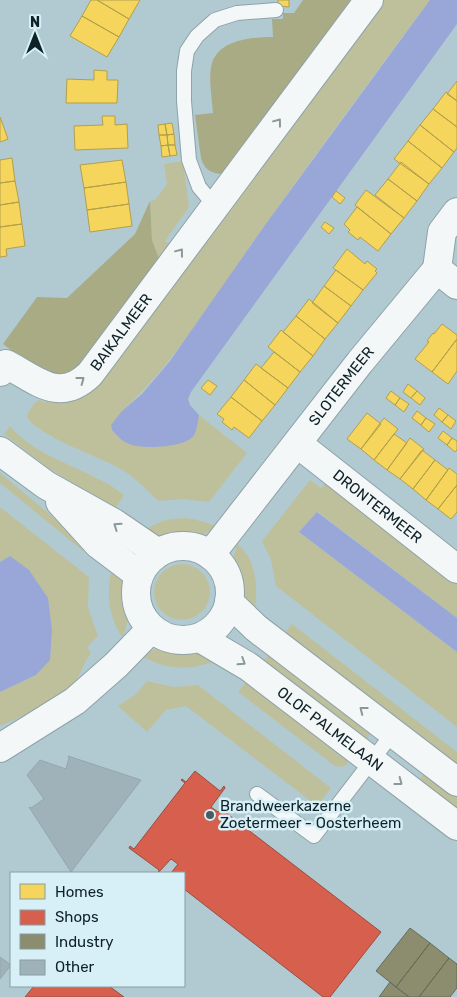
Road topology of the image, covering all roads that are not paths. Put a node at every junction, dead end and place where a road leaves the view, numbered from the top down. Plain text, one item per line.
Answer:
1 (369, 0) edge
2 (276, 10) dead end
3 (215, 206) junction
4 (457, 212) edge
5 (447, 277) edge
6 (0, 372) edge
7 (298, 444) junction
8 (0, 451) edge
9 (46, 486) junction
10 (158, 553) junction
11 (210, 555) junction
12 (457, 569) edge
13 (139, 575) junction
14 (229, 602) junction
15 (151, 629) junction
16 (200, 638) junction
17 (393, 733) junction
18 (0, 748) edge
19 (371, 761) junction
20 (457, 782) edge
21 (257, 794) dead end
22 (457, 826) edge

3 -> 1 street, BAIKALMEER
2 - 3 lane
6 -> 3 street, BAIKALMEER
4 - 5 street, SLOTERMEER
5 - 7 street, SLOTERMEER
7 - 11 street, SLOTERMEER
7 - 12 street, DRONTERMEER
8 - 9 street
10 -> 9 street
9 - 13 street
10 - 11 street
10 - 13 street
11 - 14 street
13 - 15 street
14 - 16 street
17 -> 14 street
15 - 16 street
15 - 18 street
16 -> 19 street, OLOF PALMELAAN
17 - 19 lane
17 - 20 street
19 - 21 lane
19 -> 22 street, OLOF PALMELAAN

